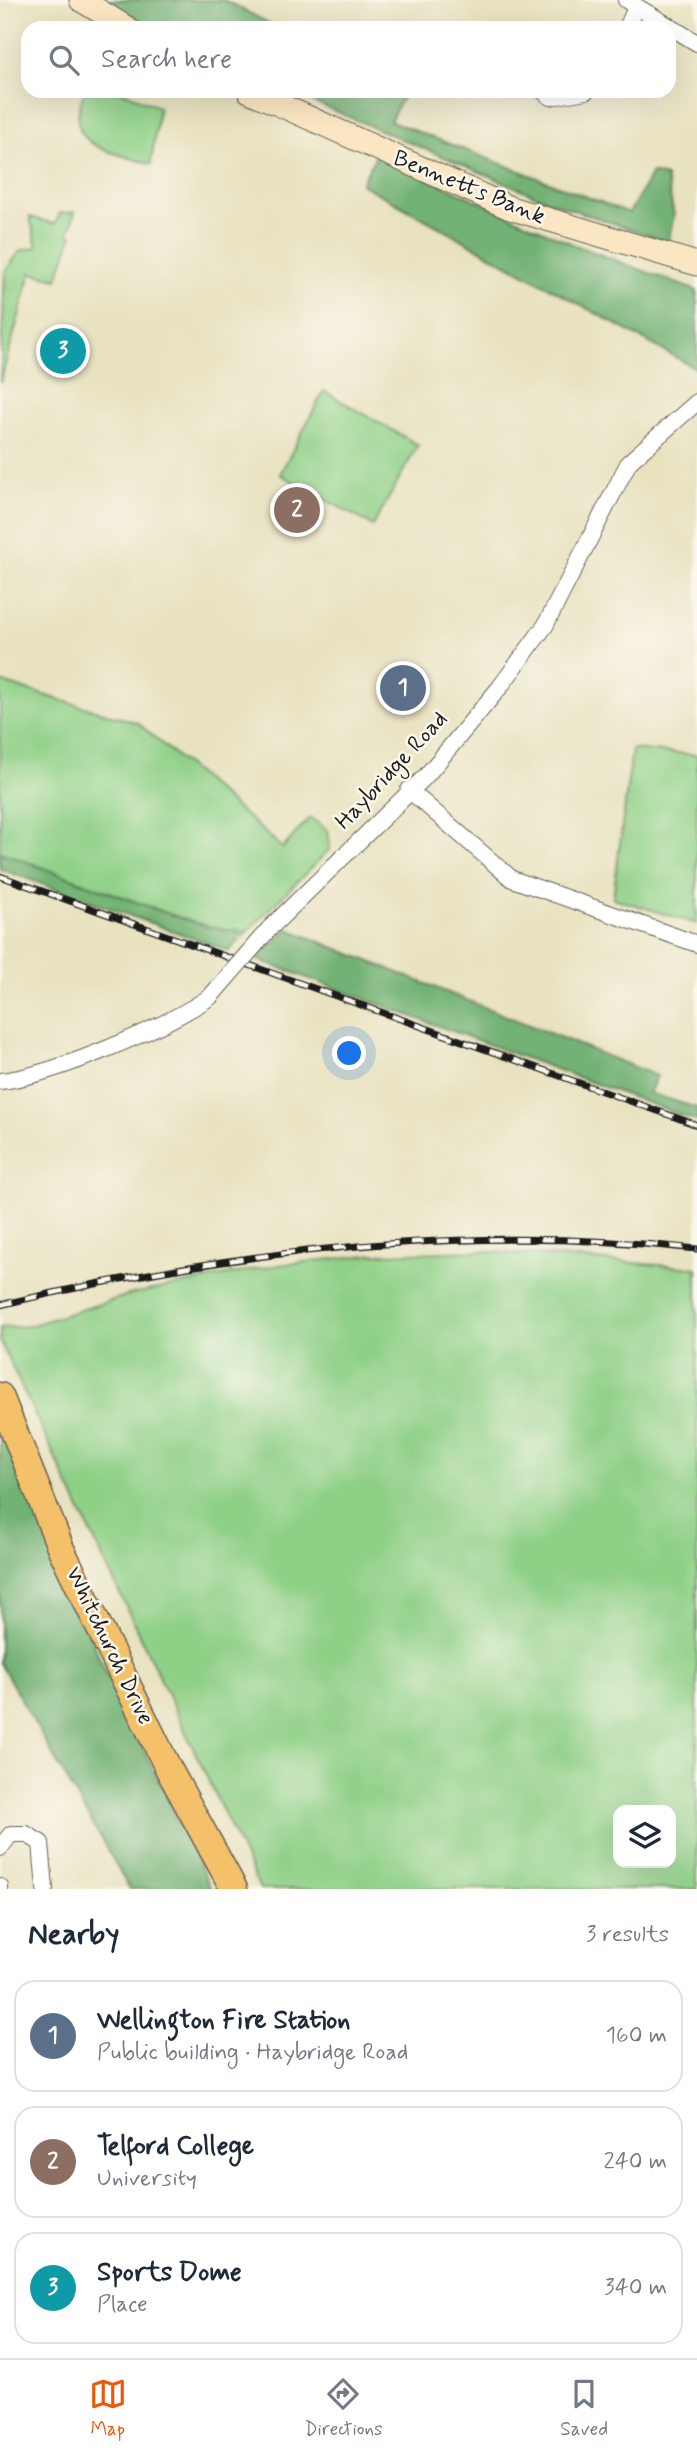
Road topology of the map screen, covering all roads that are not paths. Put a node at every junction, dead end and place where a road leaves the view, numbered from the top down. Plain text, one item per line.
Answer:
1 (81, 0) edge
2 (631, 4) edge
3 (116, 21) edge
4 (660, 21) edge
5 (676, 31) edge
6 (697, 43) edge
7 (265, 98) edge
8 (697, 264) edge
9 (697, 402) edge
10 (410, 789) junction
11 (697, 944) edge
12 (0, 1073) edge
13 (31, 1075) junction
14 (0, 1080) edge
15 (0, 1396) edge
16 (0, 1848) edge
17 (46, 1889) edge
18 (234, 1889) edge

1 - 3 main road
2 - 4 street
5 - 6 street
7 - 8 main road, Bennetts Bank
9 - 10 street, Haybridge Road
10 - 11 street
10 - 13 street, Haybridge Road, bridge
12 - 13 street
13 - 14 street
15 - 18 main road, Whitchurch Drive
16 - 17 street

